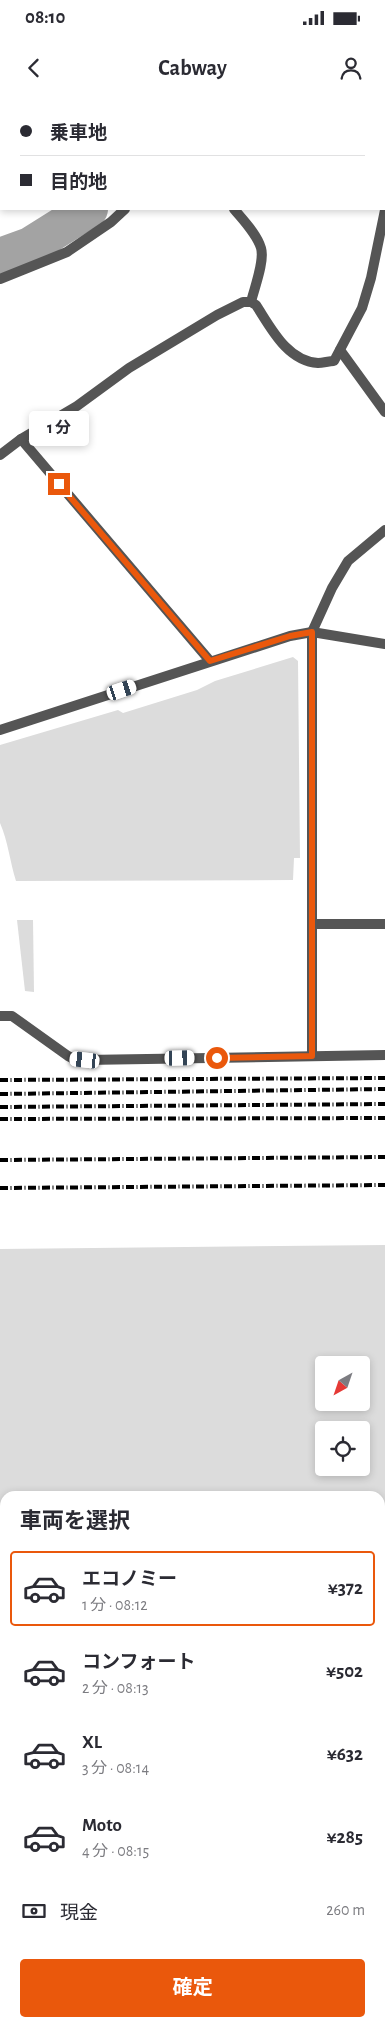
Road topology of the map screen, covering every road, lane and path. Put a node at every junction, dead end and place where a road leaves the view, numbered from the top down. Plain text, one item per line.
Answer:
1 (124, 210) edge
2 (235, 210) edge
3 (385, 210) edge
4 (0, 279) edge
5 (251, 302) junction
6 (340, 350) junction
7 (385, 412) edge
8 (21, 439) junction
9 (0, 455) edge
10 (385, 530) edge
11 (312, 632) junction
12 (385, 644) edge
13 (210, 661) junction
14 (0, 730) edge
15 (312, 924) junction
16 (385, 924) edge
17 (0, 1016) edge
18 (385, 1055) edge
19 (312, 1056) junction

1 - 4 street
2 - 5 street
3 - 6 street
5 - 6 street
5 - 8 street
6 - 7 street
8 - 9 street
8 - 13 street
10 - 11 street
11 - 12 street
11 - 13 street
11 - 15 street
13 - 14 street
15 - 16 street
15 - 19 street
17 - 19 street
18 - 19 street

